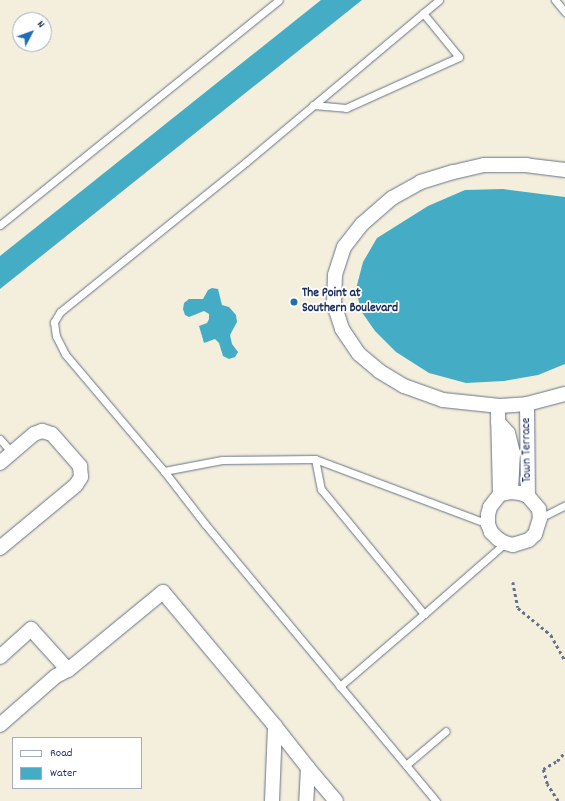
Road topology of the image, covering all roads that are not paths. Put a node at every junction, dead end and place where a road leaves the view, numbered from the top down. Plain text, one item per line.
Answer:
1 (279, 0) edge
2 (439, 0) edge
3 (555, 0) edge
4 (565, 12) edge
5 (423, 13) junction
6 (313, 105) junction
7 (565, 170) edge
8 (0, 225) edge
9 (565, 394) edge
10 (527, 404) junction
11 (500, 406) junction
12 (0, 439) edge
13 (12, 453) junction
14 (315, 459) junction
15 (0, 463) edge
16 (164, 470) junction
17 (506, 493) junction
18 (528, 496) junction
19 (564, 506) edge
20 (540, 518) junction
21 (488, 524) junction
22 (505, 543) junction
23 (0, 548) edge
24 (424, 614) junction
25 (0, 657) edge
26 (68, 670) junction
27 (340, 686) junction
28 (0, 725) edge
29 (275, 726) junction
30 (446, 731) dead end
31 (406, 765) junction
32 (308, 768) junction
33 (272, 801) edge
34 (306, 801) edge
35 (336, 801) edge
36 (436, 801) edge

1 - 8 lane
2 - 5 lane
3 - 4 lane
5 - 6 lane
5 - 6 lane
6 - 16 lane
7 - 11 street, Town Terrace
9 - 10 street, Town Terrace
10 - 11 street, Town Terrace
10 - 18 street, Town Terrace
11 - 17 street, Town Terrace
12 - 13 lane
13 - 15 street
13 - 23 street
14 - 16 lane
14 - 21 lane
14 - 24 lane
16 - 27 lane
17 - 18 street
17 - 21 street
18 - 20 street
19 - 20 lane
20 - 22 street
21 - 22 street
22 - 24 lane
24 - 27 lane
25 - 26 street
26 - 28 street
26 - 29 street
27 - 31 lane
29 - 32 street
29 - 33 street
30 - 31 lane
31 - 36 lane
32 - 34 street
32 - 35 street

